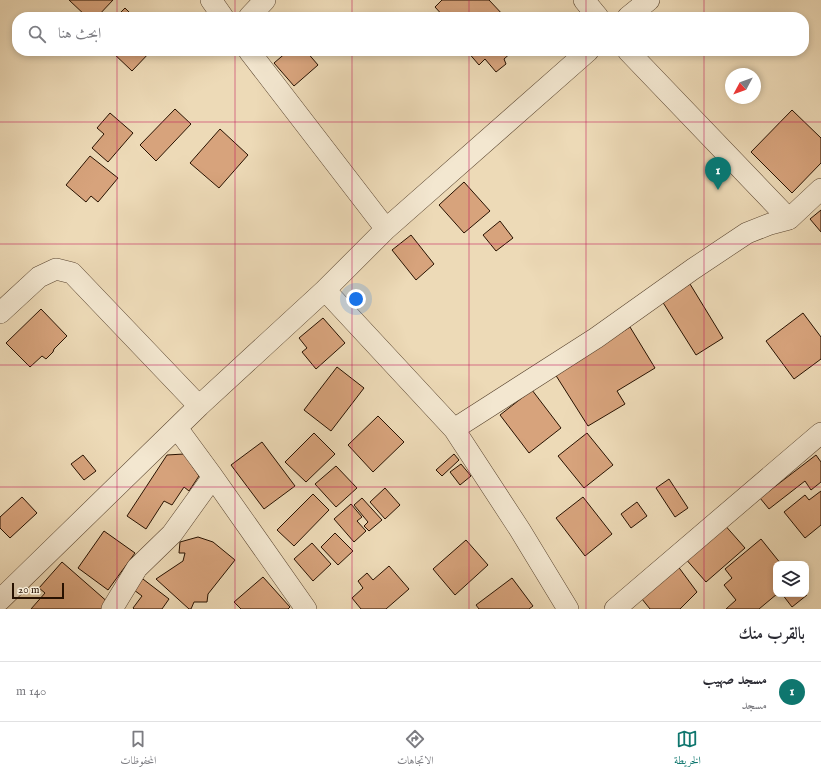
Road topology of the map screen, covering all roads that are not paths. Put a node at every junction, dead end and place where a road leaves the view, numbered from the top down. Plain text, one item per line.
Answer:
1 (211, 0) edge
2 (265, 0) edge
3 (584, 0) edge
4 (649, 0) edge
5 (219, 12) edge
6 (254, 12) edge
7 (594, 12) edge
8 (634, 12) edge
9 (253, 56) edge
10 (582, 56) edge
11 (633, 56) edge
12 (821, 190) edge
13 (789, 218) junction
14 (386, 229) junction
15 (325, 290) junction
16 (0, 313) edge
17 (199, 406) junction
18 (177, 428) junction
19 (454, 430) junction
20 (821, 434) edge
21 (213, 477) junction
22 (0, 600) edge
23 (112, 609) edge
24 (306, 609) edge
25 (568, 609) edge
26 (615, 609) edge

1 - 5 street
2 - 6 street
3 - 7 street
4 - 8 street
9 - 14 street
10 - 14 street
11 - 13 street
12 - 13 street
13 - 19 street
14 - 15 street
15 - 17 street
15 - 19 street
16 - 17 street
17 - 18 street
18 - 21 street
18 - 22 street
19 - 25 street
20 - 26 street
21 - 23 street
21 - 24 street

